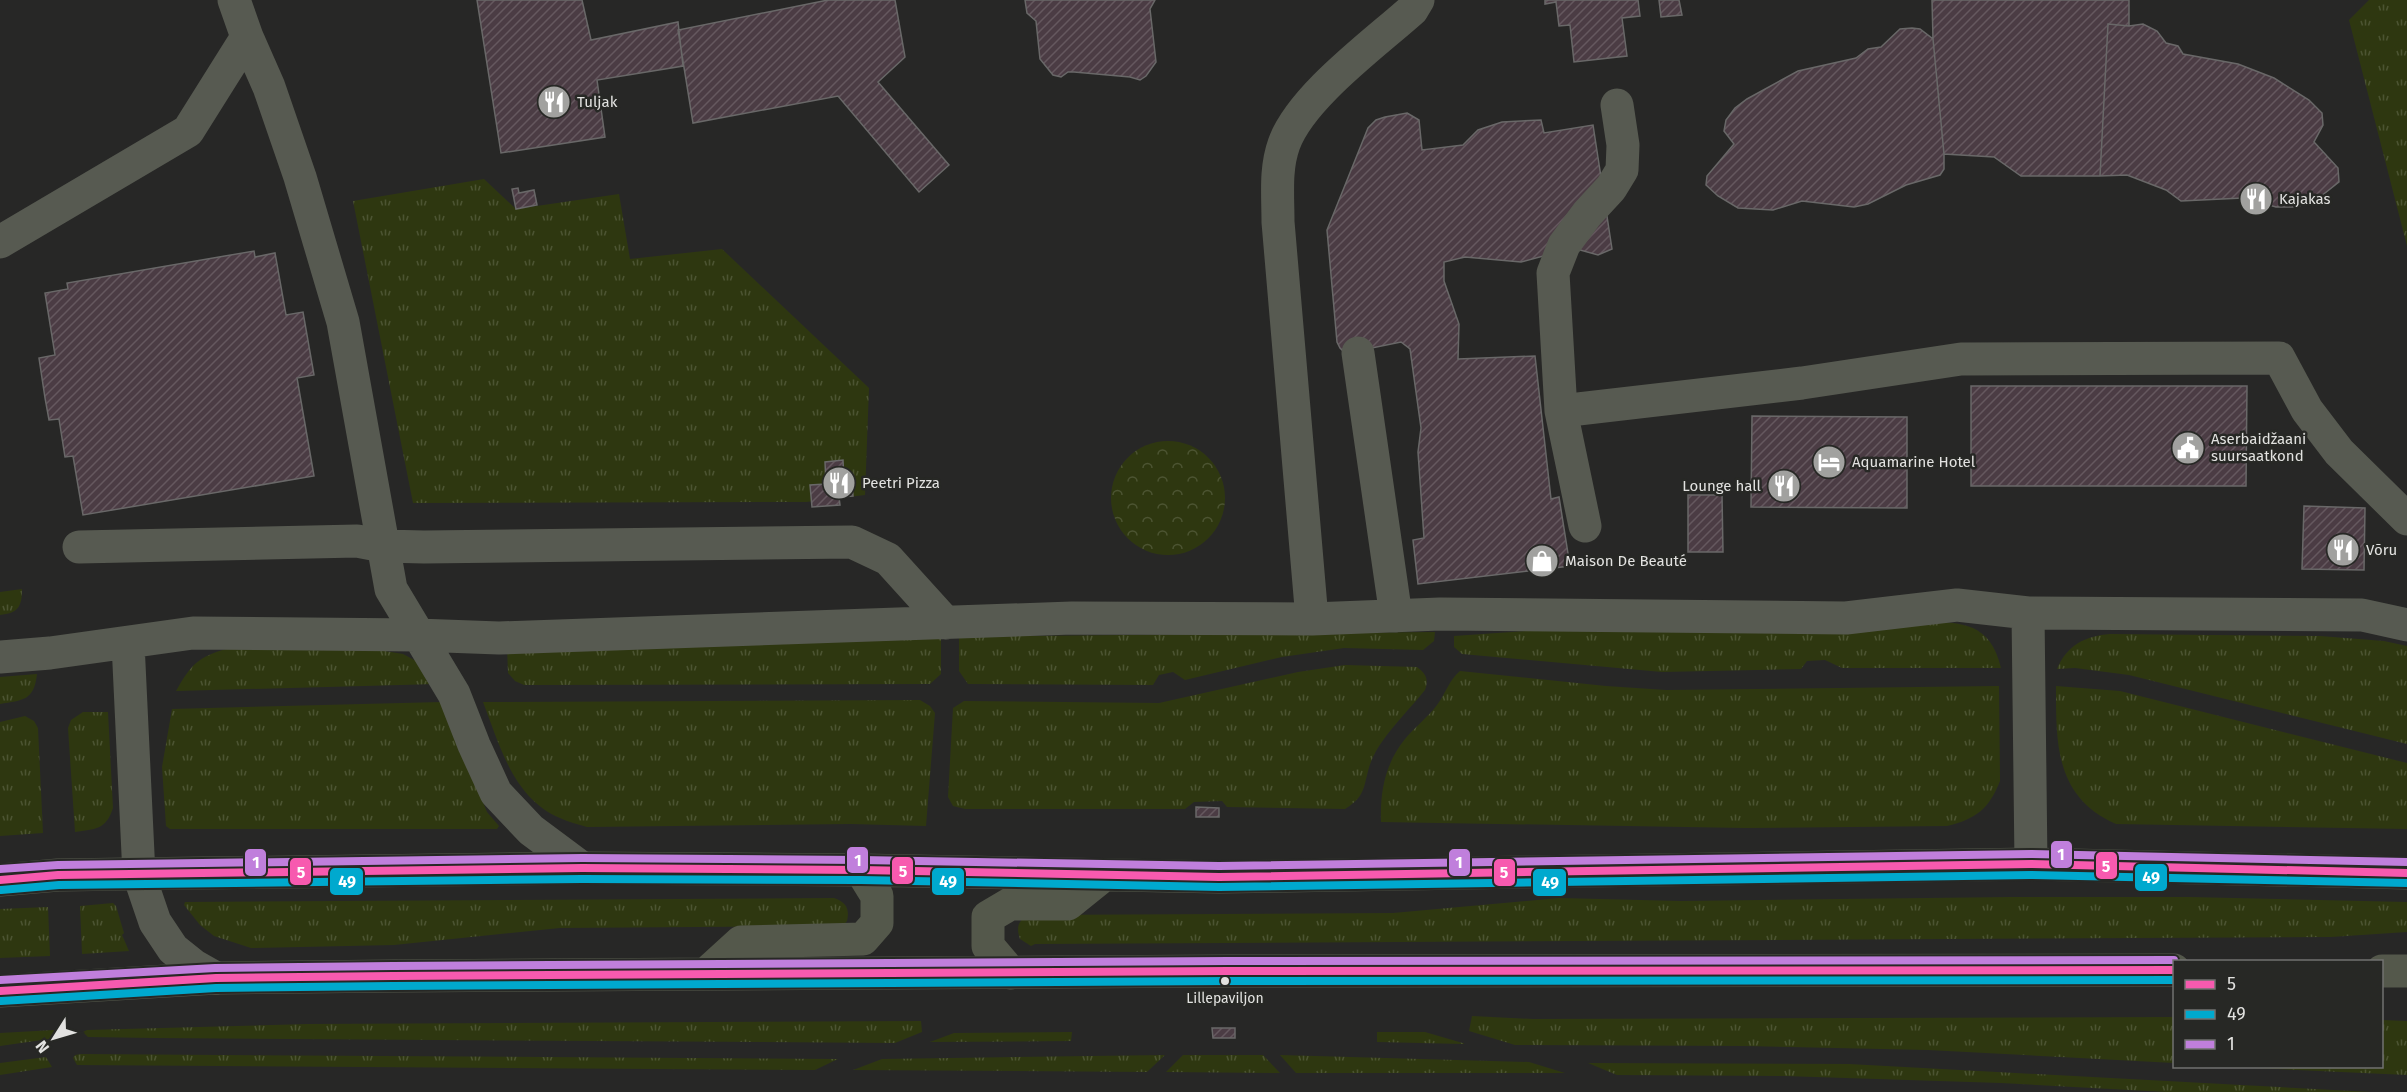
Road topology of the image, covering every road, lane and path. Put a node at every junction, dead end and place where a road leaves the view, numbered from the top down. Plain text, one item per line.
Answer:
1 (234, 0) edge
2 (1418, 0) edge
3 (247, 37) junction
4 (1617, 105) dead end
5 (0, 242) edge
6 (1358, 353) dead end
7 (1561, 411) junction
8 (2407, 519) edge
9 (1585, 526) dead end
10 (383, 546) junction
11 (79, 547) dead end
12 (2028, 613) junction
13 (1396, 616) junction
14 (1312, 619) junction
15 (946, 622) junction
16 (2407, 625) edge
17 (417, 635) junction
18 (128, 643) junction
19 (0, 657) edge
20 (2031, 864) junction
21 (582, 868) junction
22 (861, 870) junction
23 (2407, 873) edge
24 (139, 875) junction
25 (1104, 875) junction
26 (0, 880) edge
27 (2173, 970) edge
28 (2383, 970) edge
29 (2407, 971) edge
30 (707, 973) junction
31 (1011, 973) junction
32 (216, 978) junction
33 (0, 991) edge

1 - 3 street
2 - 14 street
3 - 5 street
3 - 10 street
4 - 7 street
6 - 13 street
7 - 8 street
7 - 9 street
10 - 11 street
10 - 15 street
10 - 17 street
12 - 13 street
12 - 16 street
12 - 20 street
13 - 14 street
14 - 15 street
15 - 17 street
17 - 18 street
17 - 21 street
18 - 19 street
18 - 24 street
20 - 23 main road
20 - 25 main road
21 - 22 main road
21 - 24 main road
22 - 25 main road
22 - 30 main road
24 - 26 main road
24 - 32 street
25 - 31 main road
27 - 31 main road
28 - 29 main road
30 - 31 main road
30 - 32 main road
32 - 33 main road

